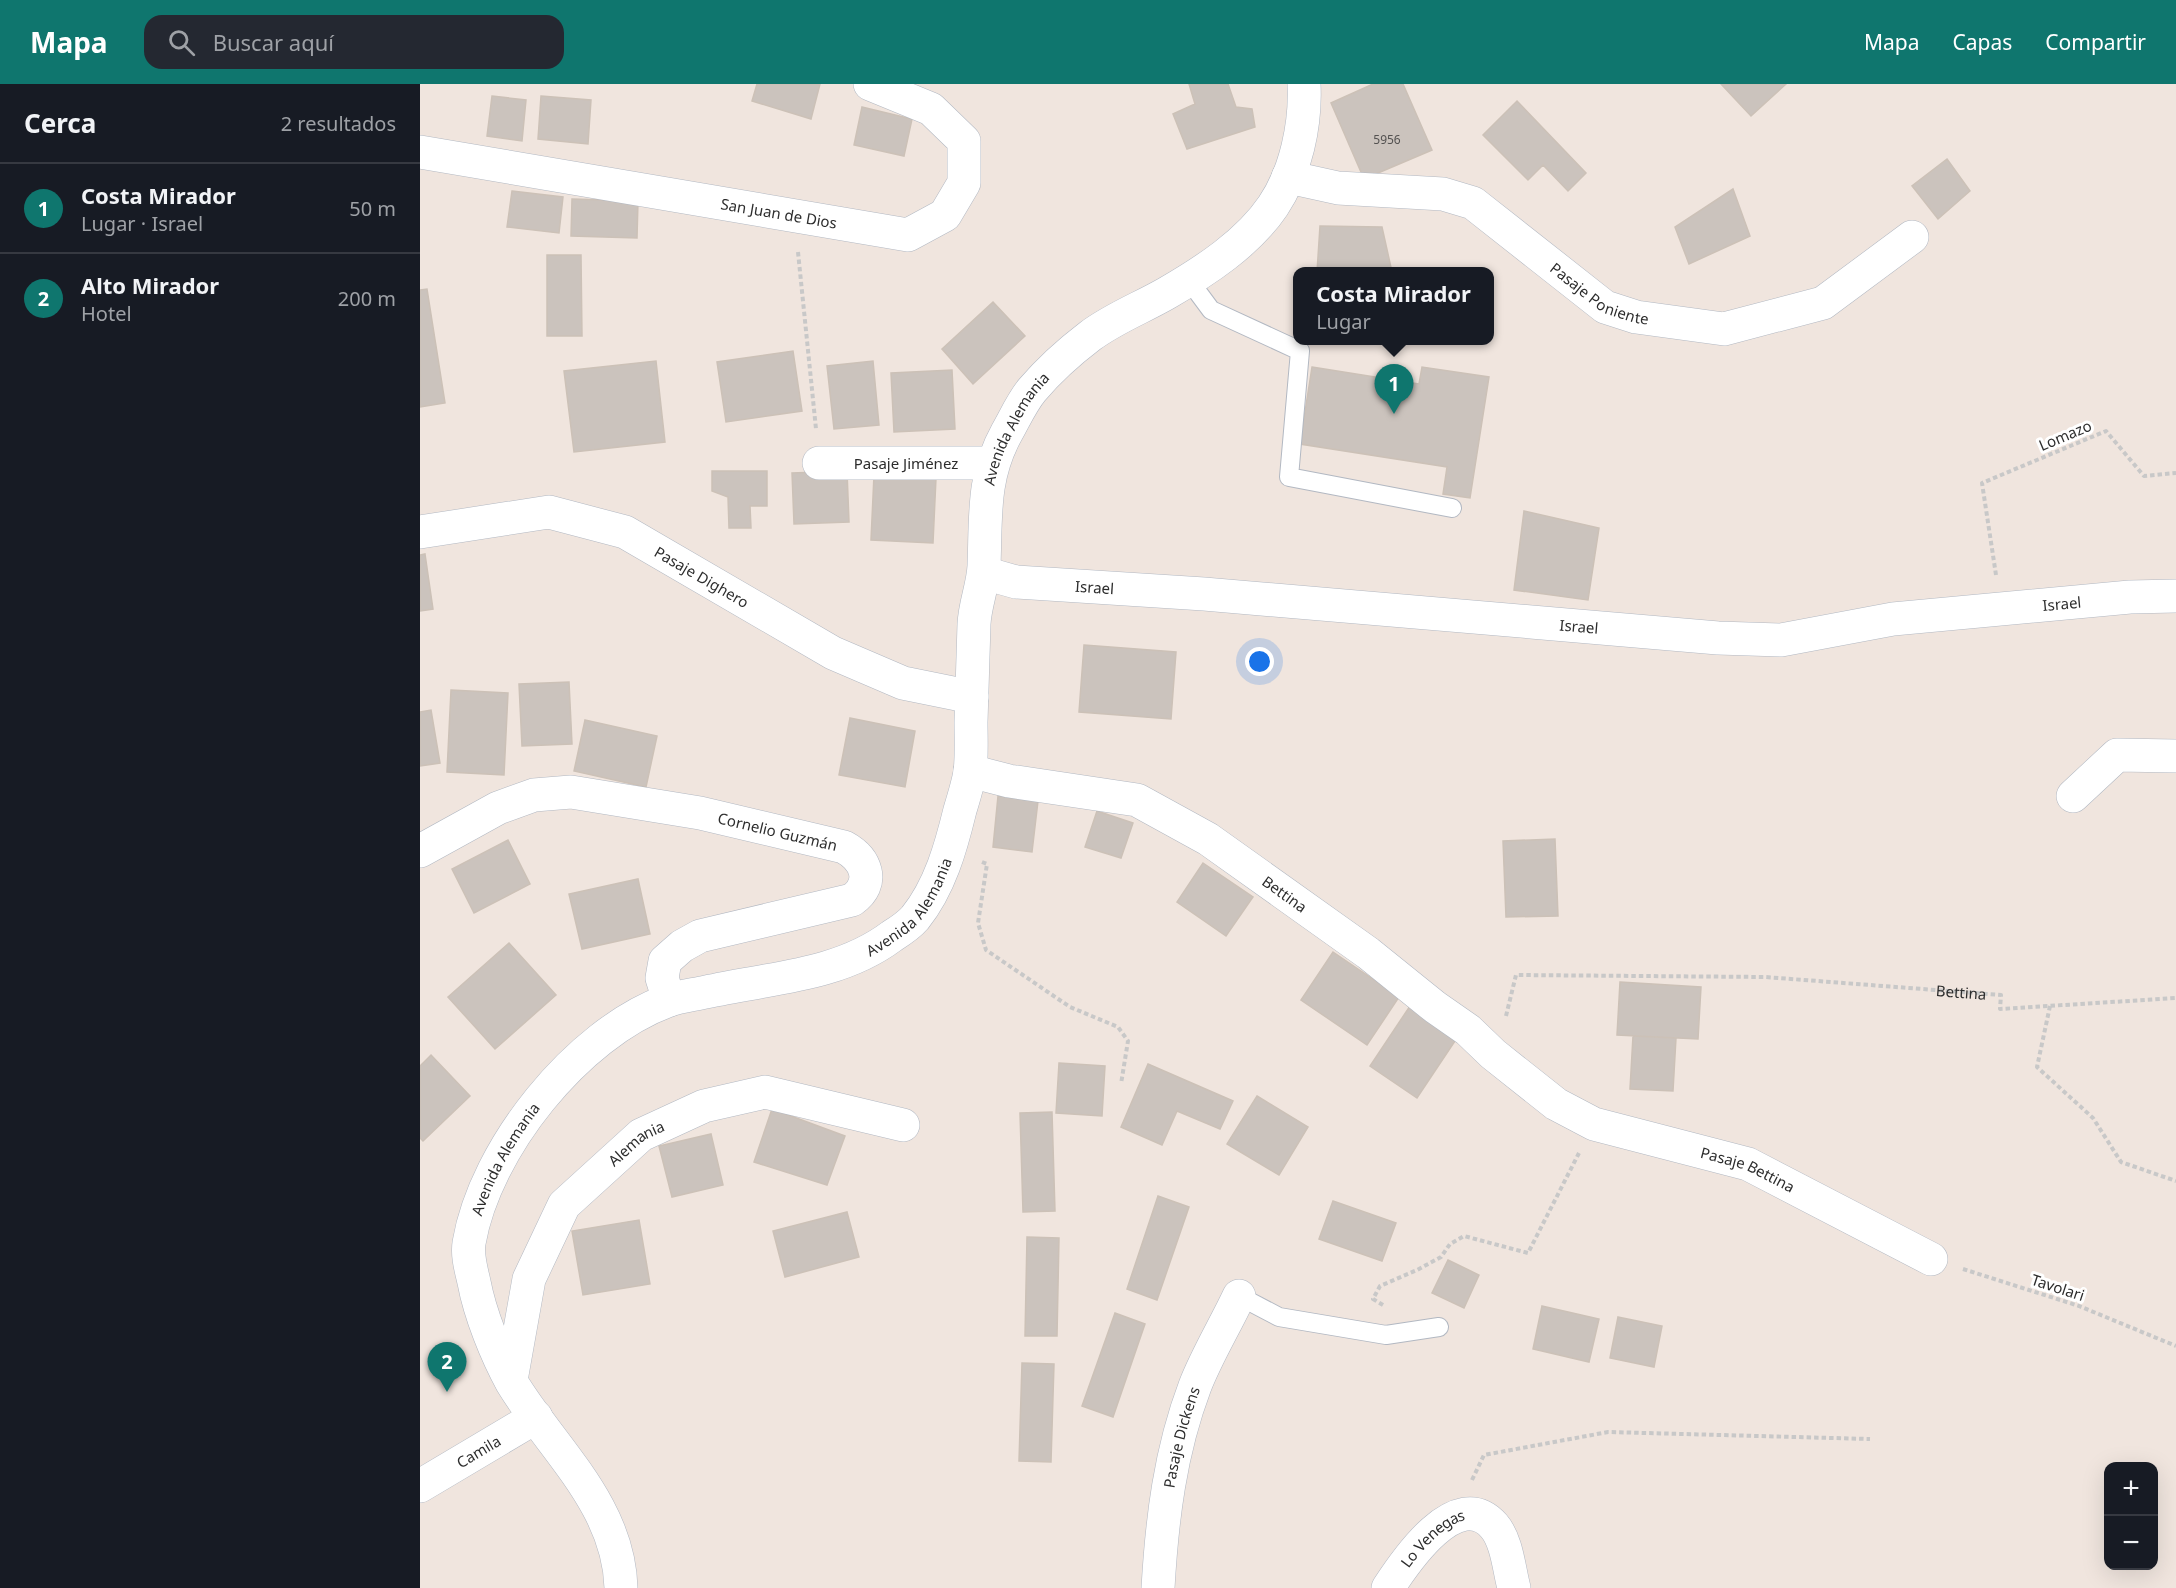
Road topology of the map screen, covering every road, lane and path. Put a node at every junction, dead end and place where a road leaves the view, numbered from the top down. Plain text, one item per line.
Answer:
1 (870, 84) edge
2 (1304, 84) edge
3 (420, 152) edge
4 (1288, 177) junction
5 (794, 216) junction
6 (1912, 237) dead end
7 (1188, 279) junction
8 (819, 463) joint
9 (992, 463) junction
10 (2176, 473) edge
11 (1452, 507) dead end
12 (420, 532) edge
13 (984, 573) junction
14 (2176, 596) edge
15 (2001, 609) junction
16 (972, 697) junction
17 (2176, 756) edge
18 (970, 771) junction
19 (2073, 796) dead end
20 (951, 848) junction
21 (420, 851) edge
22 (2176, 998) edge
23 (669, 1000) junction
24 (2050, 1006) junction
25 (1499, 1011) dead end
26 (1121, 1084) dead end
27 (1556, 1104) joint
28 (903, 1125) dead end
29 (1567, 1178) dead end
30 (2176, 1180) edge
31 (1930, 1259) joint
32 (1239, 1296) joint
33 (1439, 1328) dead end
34 (1386, 1335) junction
35 (2176, 1346) edge
36 (511, 1380) junction
37 (536, 1418) junction
38 (1870, 1439) dead end
39 (420, 1486) edge
40 (1454, 1519) junction
41 (621, 1588) edge
42 (1158, 1588) edge
43 (1388, 1588) edge
44 (1514, 1588) edge

1 - 5 street, San Juan de Dios
2 - 4 street, Avenida Alemania
3 - 5 street, San Juan de Dios
4 - 6 street, Pasaje Poniente
4 - 7 street, Avenida Alemania
5 - 8 path
7 - 9 street, Avenida Alemania
7 - 11 lane
8 - 9 street, Pasaje Jiménez
9 - 13 street, Avenida Alemania
10 - 15 path, Lomazo
12 - 16 street, Pasaje Dighero
13 - 15 street, Israel
13 - 16 street, Avenida Alemania
14 - 15 street, Israel
16 - 18 street, Avenida Alemania
17 - 19 street
18 - 20 street, Avenida Alemania
18 - 27 street, Bettina
20 - 23 street, Avenida Alemania
20 - 26 path
21 - 23 street, Cornelio Guzmán
22 - 24 path, Bettina
23 - 36 street, Avenida Alemania
24 - 25 path, Bettina
24 - 30 path
27 - 31 street, Pasaje Bettina
28 - 36 street, Alemania
29 - 34 path
31 - 35 path, Tavolari
32 - 34 lane
32 - 42 street, Pasaje Dickens
33 - 34 lane
36 - 37 street, Avenida Alemania
37 - 39 street, Camila
37 - 41 street, Avenida Alemania
38 - 40 path
40 - 43 street, Lo Venegas
40 - 44 street, Lo Venegas

